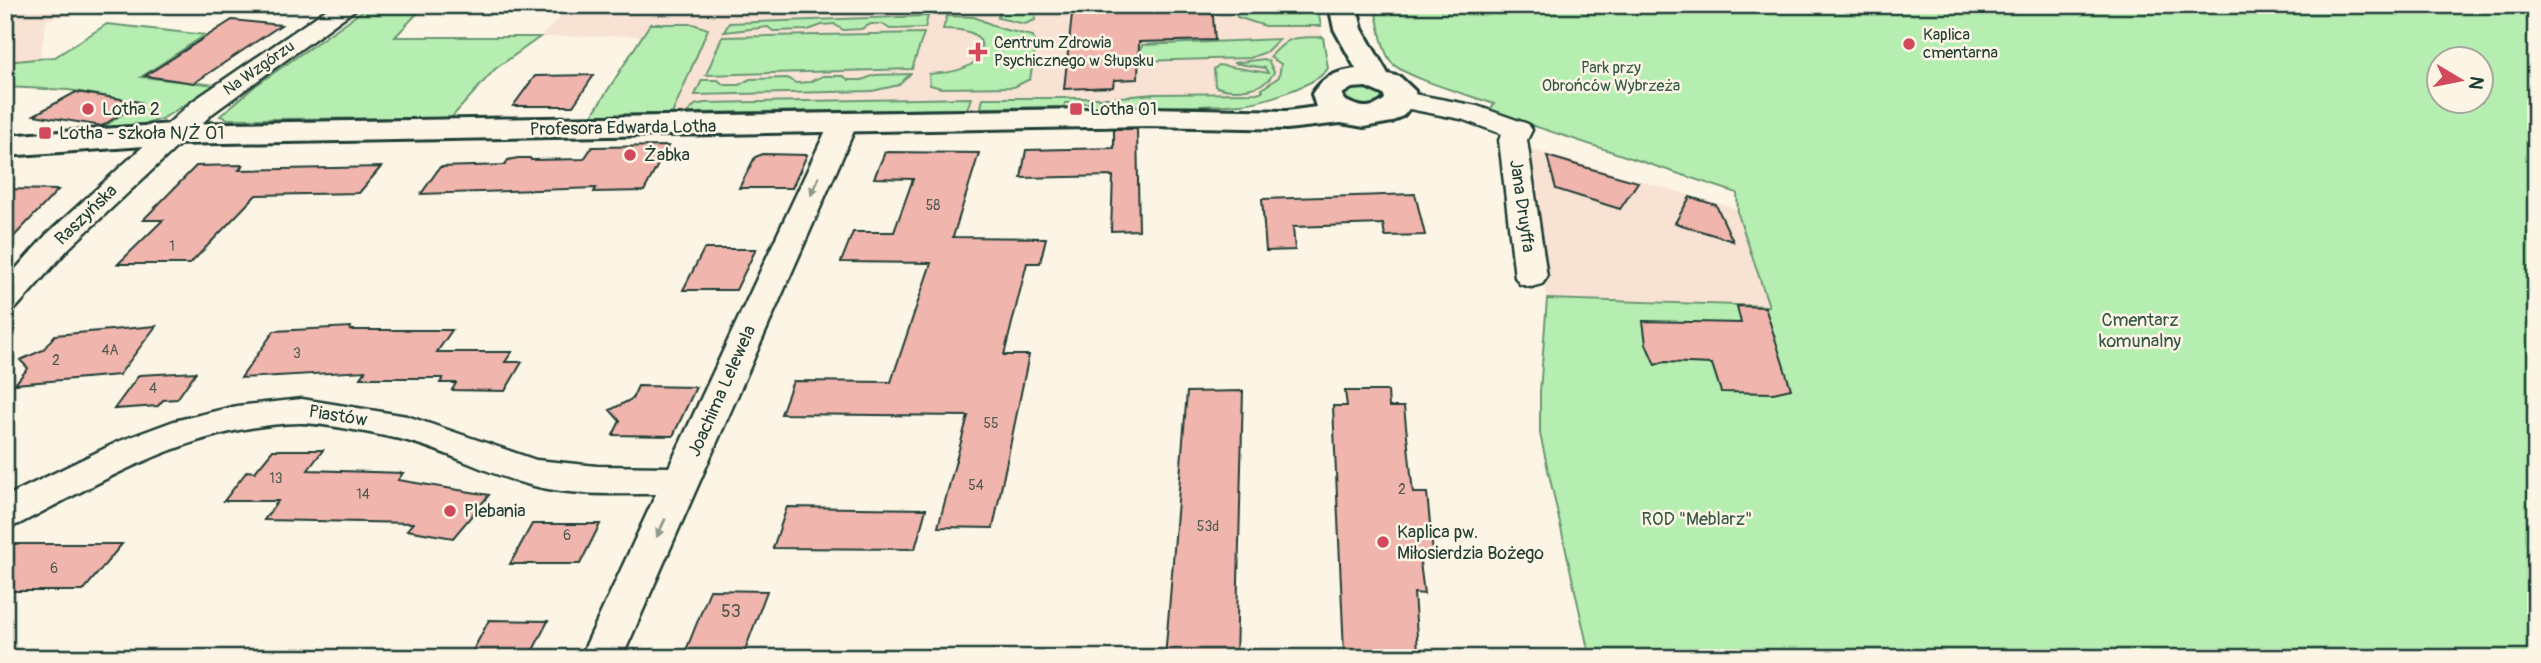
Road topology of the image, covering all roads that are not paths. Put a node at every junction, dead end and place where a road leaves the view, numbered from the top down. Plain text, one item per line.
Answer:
1 (349, 5) edge
2 (1345, 17) edge
3 (1376, 79) junction
4 (1339, 97) junction
5 (1402, 100) junction
6 (843, 124) junction
7 (172, 134) junction
8 (5, 146) edge
9 (1531, 277) dead end
10 (5, 300) edge
11 (682, 481) junction
12 (5, 514) edge
13 (601, 658) edge

1 - 7 street, Na Wzgórzu
2 - 3 street
2 - 4 street
3 - 4 street
3 - 5 street
4 - 5 street
4 - 6 street, Profesora Edwarda Lotha
5 - 9 street, Jana Druyffa
6 - 7 street, Profesora Edwarda Lotha
6 -> 11 street, Joachima Lelewela
7 - 8 street, Profesora Edwarda Lotha
7 - 10 street, Raszyńska
11 - 12 street, Piastów
11 -> 13 street, Joachima Lelewela

